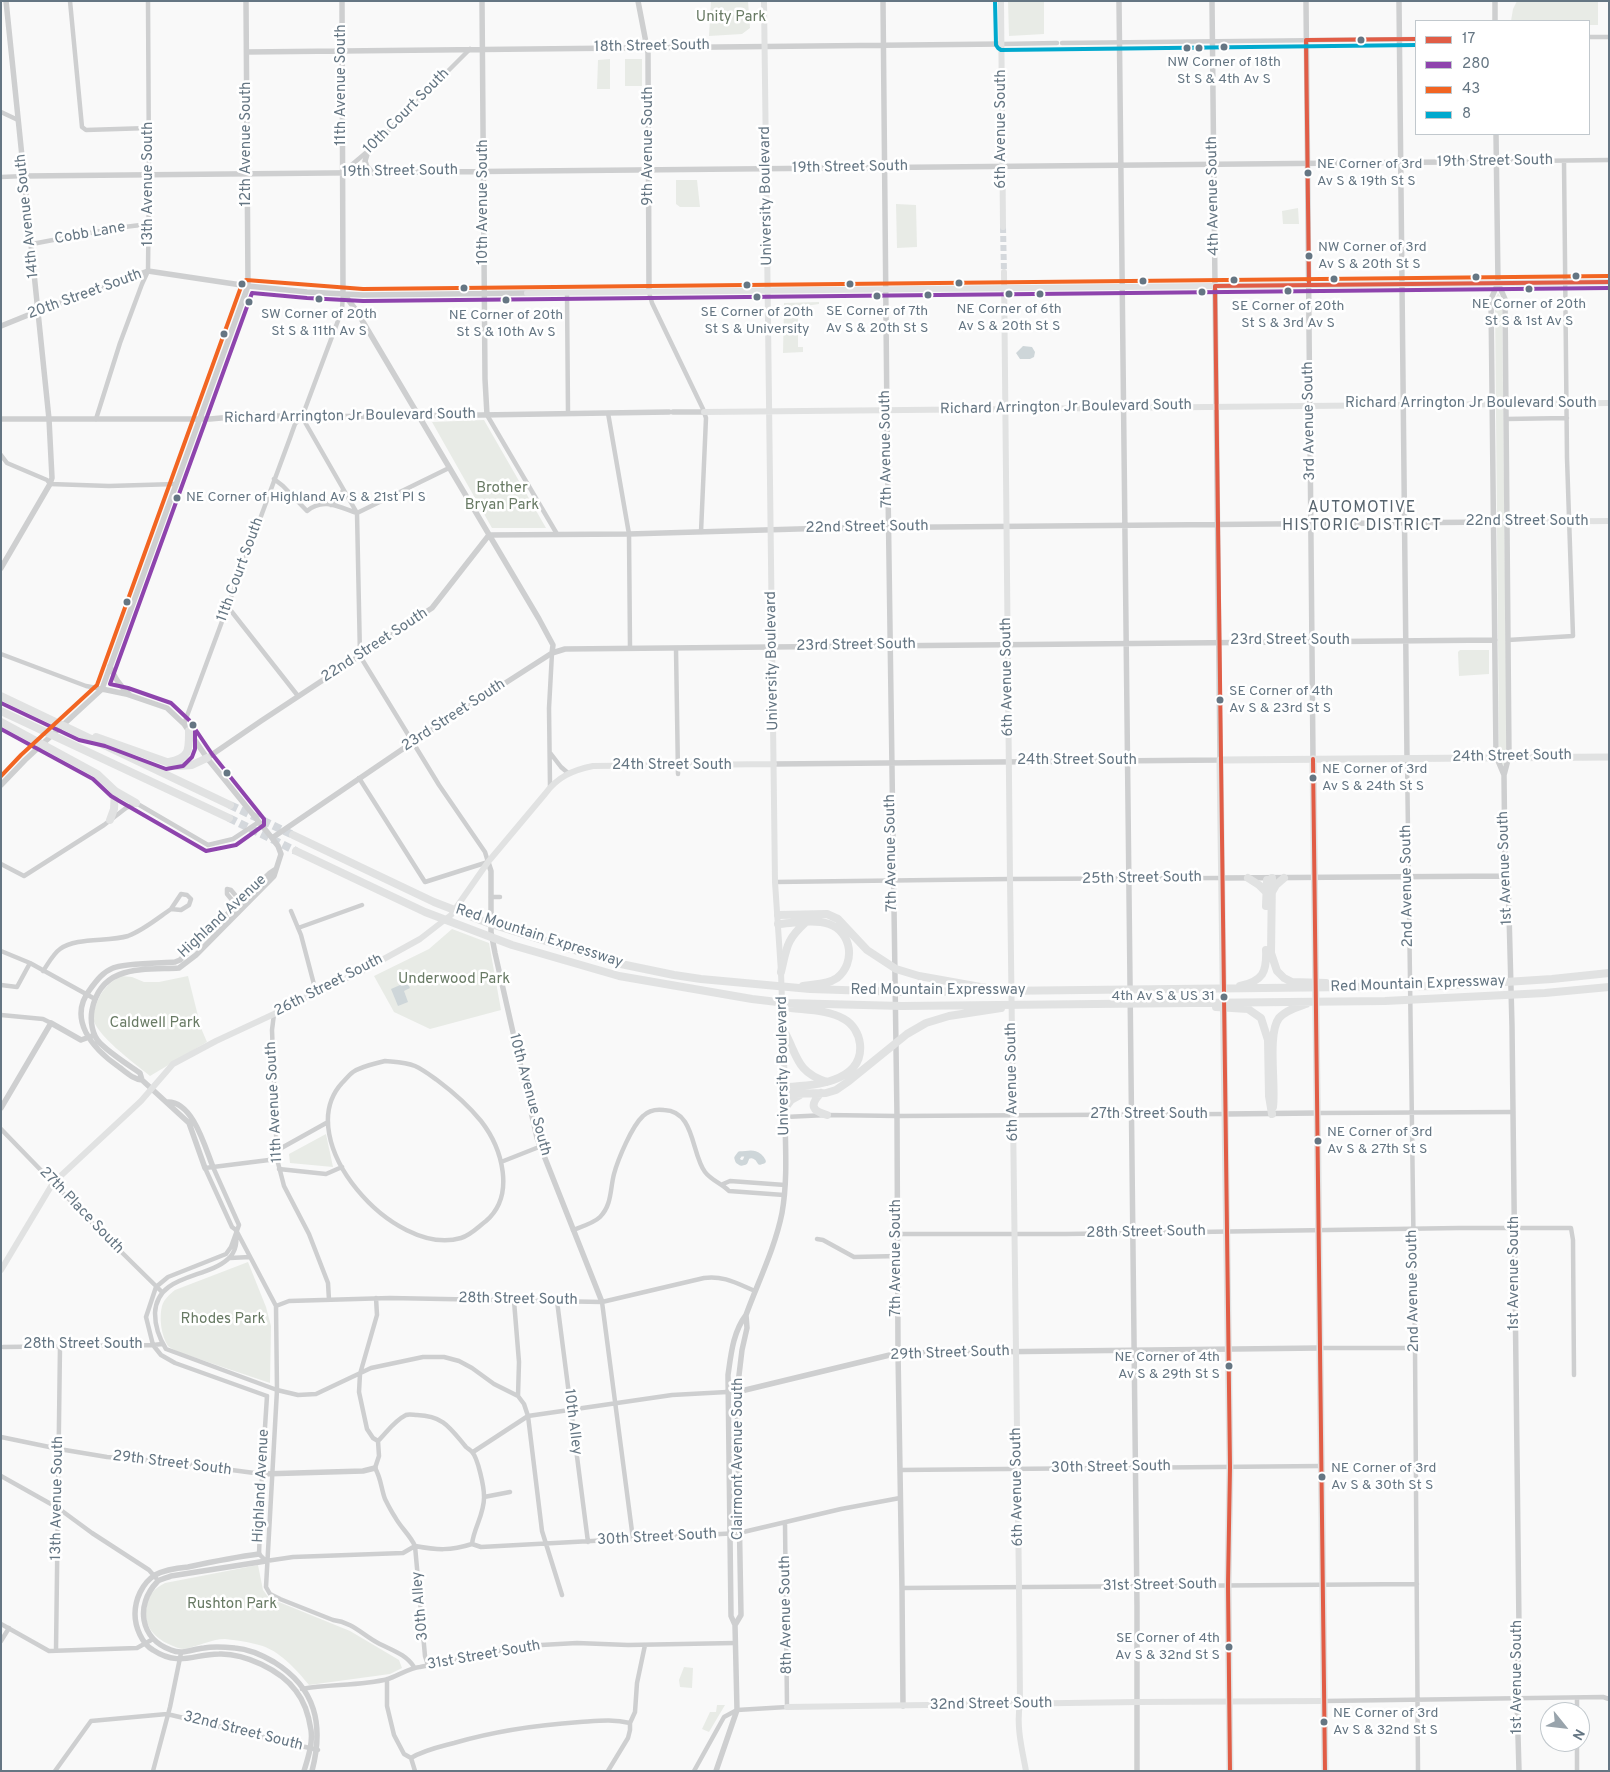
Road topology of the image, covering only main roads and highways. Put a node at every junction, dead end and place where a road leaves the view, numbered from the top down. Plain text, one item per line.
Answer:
1 (764, 1) edge
2 (1001, 1) edge
3 (1003, 227) tunnel mouth
4 (1004, 272) tunnel mouth
5 (1609, 282) edge
6 (1004, 289) junction
7 (769, 291) junction
8 (527, 293) road end
9 (1609, 403) edge
10 (1006, 409) junction
11 (770, 411) junction
12 (704, 412) road end
13 (1609, 521) edge
14 (1493, 522) road end
15 (1, 696) edge
16 (1, 711) edge
17 (1, 722) edge
18 (186, 728) road end
19 (99, 740) junction
20 (1609, 756) edge
21 (207, 758) road end
22 (1313, 759) junction
23 (1220, 760) joint
24 (167, 763) junction
25 (774, 764) junction
26 (114, 791) junction
27 (136, 804) road end
28 (230, 805) tunnel mouth
29 (229, 818) tunnel mouth
30 (110, 820) road end
31 (294, 835) tunnel mouth
32 (296, 851) tunnel mouth
33 (488, 862) joint
34 (1248, 878) road end
35 (1269, 878) road end
36 (1284, 878) road end
37 (1269, 892) junction
38 (778, 915) junction
39 (806, 922) junction
40 (778, 924) junction
41 (781, 972) junction
42 (1609, 973) edge
43 (1292, 985) junction
44 (1248, 986) junction
45 (810, 987) junction
46 (1609, 988) edge
47 (986, 990) junction
48 (1248, 1005) junction
49 (1291, 1006) junction
50 (810, 1008) junction
51 (987, 1008) junction
52 (784, 1031) junction
53 (827, 1082) junction
54 (785, 1090) junction
55 (821, 1093) junction
56 (802, 1094) junction
57 (785, 1108) road end
58 (827, 1115) road end
59 (1, 1270) edge
60 (1324, 1701) junction
61 (1229, 1702) junction
62 (1020, 1704) junction
63 (786, 1707) road end
64 (1026, 1771) edge
65 (1230, 1771) edge
66 (1325, 1771) edge

1 - 7 main road, University Boulevard
2 - 3 main road, 6th Avenue South
4 - 6 main road, 6th Avenue South
5 - 6 main road, 20th Street South
6 - 7 main road, 20th Street South
6 - 10 main road, 6th Avenue South
7 - 8 main road, 20th Street South
7 - 11 main road, University Boulevard
9 - 10 main road, Richard Arrington Jr Boulevard South
10 - 11 main road, Richard Arrington Jr Boulevard South
10 - 62 main road, 6th Avenue South
11 - 12 main road, Richard Arrington Jr Boulevard South
11 - 25 main road, University Boulevard
13 - 14 main road, 22nd Street South
15 - 19 highway
16 - 29 highway
17 - 26 highway
18 - 24 highway
19 - 24 highway
19 - 28 highway
20 - 22 main road, 24th Street South
21 - 24 highway
22 - 23 main road, 24th Street South
22 - 60 main road, 3rd Avenue South
23 - 61 main road, 4th Avenue South
25 - 33 main road, 24th Street South
25 - 38 main road, University Boulevard
26 - 27 highway
26 - 30 highway
31 - 45 highway, Red Mountain Expressway
32 - 50 highway, Red Mountain Expressway
33 - 59 main road, 26th Street South
34 - 37 highway
35 - 37 highway
36 - 37 highway
37 - 43 highway
37 - 44 highway
38 - 40 main road, University Boulevard
38 - 47 highway
39 - 40 highway
39 - 41 highway
39 - 45 highway
40 - 41 main road, University Boulevard
41 - 52 main road, University Boulevard
42 - 43 highway, Red Mountain Expressway
43 - 44 highway
44 - 47 highway
45 - 47 highway, Red Mountain Expressway
46 - 49 highway, Red Mountain Expressway
48 - 49 highway
48 - 49 highway
48 - 51 highway, Red Mountain Expressway
50 - 51 highway, Red Mountain Expressway
50 - 53 highway
51 - 55 highway
52 - 53 highway
52 - 54 main road, University Boulevard
53 - 54 highway
54 - 56 highway
55 - 56 highway
55 - 58 highway
56 - 57 highway
60 - 61 main road, 32nd Street South
60 - 66 main road, 3rd Avenue South
61 - 62 main road, 32nd Street South
61 - 65 main road, 4th Avenue South
62 - 63 main road, 32nd Street South
62 - 64 main road, 6th Avenue South

